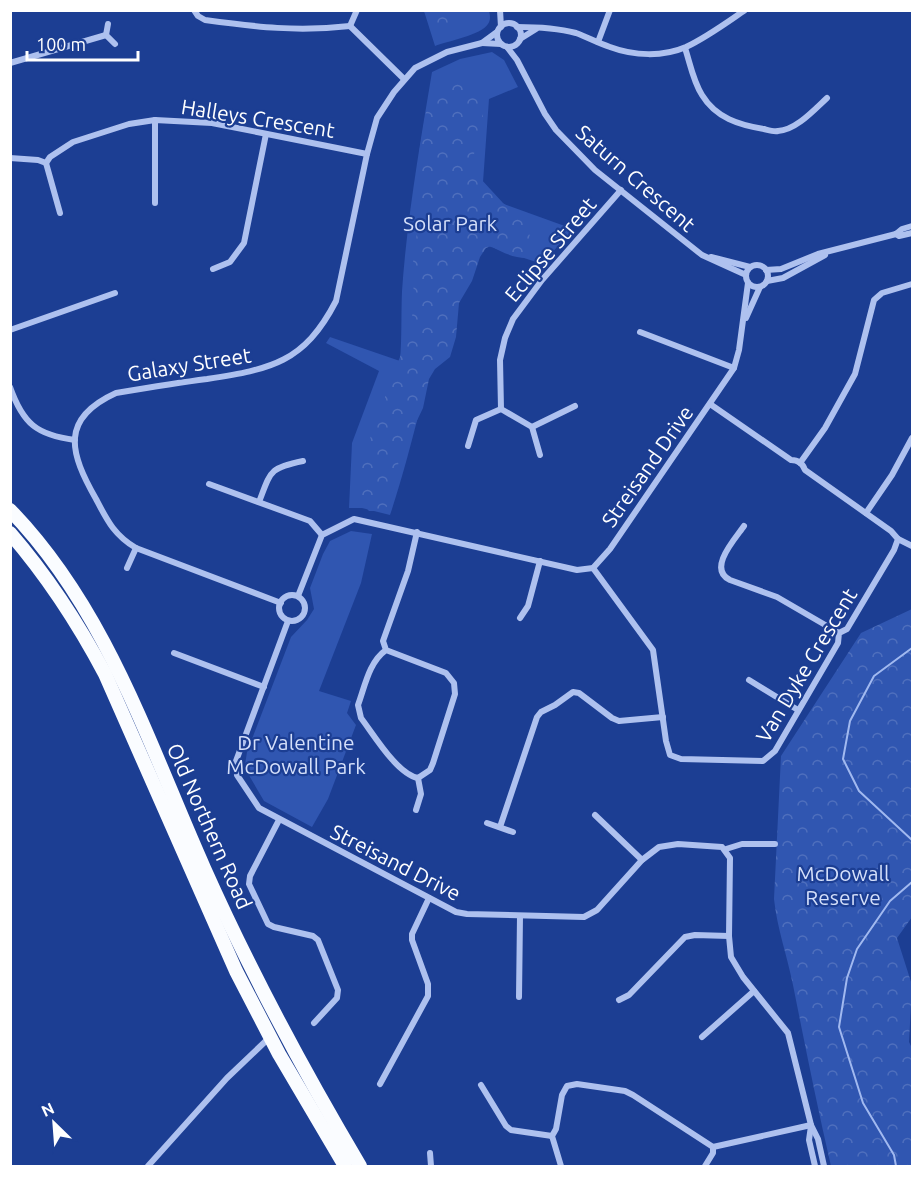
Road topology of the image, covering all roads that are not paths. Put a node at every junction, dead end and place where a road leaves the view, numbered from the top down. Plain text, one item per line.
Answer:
1 (194, 10) edge
2 (357, 10) edge
3 (501, 10) edge
4 (610, 10) edge
5 (745, 10) edge
6 (108, 24) dead end
7 (510, 24) junction
8 (350, 26) junction
9 (517, 27) junction
10 (536, 29) junction
11 (499, 30) junction
12 (106, 35) junction
13 (518, 41) junction
14 (598, 42) junction
15 (482, 43) junction
16 (115, 44) dead end
17 (504, 45) junction
18 (685, 48) junction
19 (517, 60) junction
20 (10, 63) edge
21 (404, 79) junction
22 (827, 98) dead end
23 (155, 120) junction
24 (266, 134) junction
25 (367, 154) junction
26 (10, 158) edge
27 (46, 163) junction
28 (621, 190) junction
29 (155, 202) dead end
30 (60, 213) dead end
31 (912, 226) edge
32 (912, 233) edge
33 (896, 234) junction
34 (836, 250) junction
35 (702, 255) junction
36 (750, 267) junction
37 (213, 269) dead end
38 (766, 270) junction
39 (747, 279) junction
40 (767, 281) junction
41 (912, 284) edge
42 (760, 287) junction
43 (115, 293) dead end
44 (743, 324) junction
45 (10, 330) edge
46 (640, 332) dead end
47 (734, 368) junction
48 (10, 387) edge
49 (710, 404) junction
50 (575, 406) dead end
51 (501, 409) junction
52 (532, 427) junction
53 (912, 438) edge
54 (75, 440) junction
55 (468, 446) dead end
56 (540, 455) dead end
57 (303, 461) dead end
58 (800, 463) junction
59 (209, 484) dead end
60 (259, 502) junction
61 (10, 510) edge
62 (866, 513) junction
63 (744, 526) dead end
64 (417, 532) junction
65 (10, 533) edge
66 (322, 535) junction
67 (898, 539) junction
68 (912, 546) edge
69 (136, 548) junction
70 (540, 561) junction
71 (127, 568) dead end
72 (593, 568) junction
73 (298, 596) junction
74 (281, 603) junction
75 (520, 618) dead end
76 (288, 621) junction
77 (839, 633) junction
78 (386, 650) junction
79 (174, 653) dead end
80 (749, 680) dead end
81 (264, 687) junction
82 (798, 710) junction
83 (663, 717) junction
84 (418, 778) junction
85 (416, 810) dead end
86 (595, 815) dead end
87 (279, 820) junction
88 (487, 823) dead end
89 (500, 827) junction
90 (513, 832) dead end
91 (775, 844) dead end
92 (726, 849) junction
93 (642, 860) junction
94 (429, 898) junction
95 (520, 916) junction
96 (729, 936) junction
97 (754, 991) junction
98 (519, 997) dead end
99 (619, 1000) dead end
100 (314, 1023) dead end
101 (281, 1025) junction
102 (702, 1036) dead end
103 (270, 1037) junction
104 (380, 1084) dead end
105 (481, 1085) dead end
106 (811, 1125) junction
107 (552, 1136) junction
108 (713, 1147) junction
109 (430, 1153) dead end
110 (148, 1167) edge
111 (345, 1167) edge
112 (360, 1167) edge
113 (431, 1167) edge
114 (561, 1167) edge
115 (705, 1167) edge
116 (815, 1167) edge
117 (824, 1167) edge

1 - 8 street
2 - 8 street
3 - 7 street
3 - 11 street
4 - 14 street
5 - 18 street
6 - 12 street
7 - 9 street
7 - 11 street
8 - 21 street
9 - 10 street
9 - 13 street
10 - 13 street
10 - 14 street
11 - 15 street, Galaxy Street
11 - 17 street
12 - 16 street
12 - 20 street
13 - 17 street
13 - 19 street, Saturn Crescent
14 - 18 street
15 - 17 street, Galaxy Street
15 - 21 street, Galaxy Street
17 - 19 street, Saturn Crescent
18 - 22 street
19 - 28 street, Saturn Crescent
21 - 25 street, Galaxy Street
23 - 24 street, Halleys Crescent
23 - 27 street, Halleys Crescent
23 - 29 street
24 - 25 street, Halleys Crescent
24 - 37 street
25 - 54 street, Galaxy Street
26 - 27 street
27 - 30 street
28 - 35 street, Saturn Crescent
28 - 51 street, Eclipse Street
31 - 33 street
32 - 33 street
33 - 34 street
34 - 38 street
34 - 40 street
35 - 36 street, Saturn Crescent
35 - 39 street, Saturn Crescent
36 - 38 street
36 - 39 street
38 - 40 street
39 - 42 street
39 - 44 street, Streisand Drive
40 - 42 street
41 - 58 street
42 - 44 street, Streisand Drive
43 - 45 street
44 - 47 street, Streisand Drive
46 - 47 street
47 - 49 street, Streisand Drive
48 - 54 street
49 - 58 street
49 - 72 street, Streisand Drive
50 - 52 street
51 - 52 street
51 - 55 street
52 - 56 street
53 - 62 street
54 - 69 street
57 - 60 street
58 - 62 street
59 - 60 street
60 - 66 street
61 - 101 highway, Old Northern Road
62 - 67 street
63 - 77 street
64 - 66 street
64 - 70 street
64 - 78 street
65 - 103 highway, Old Northern Road
66 - 73 street, Streisand Drive
67 - 68 street
67 - 77 street, Van Dyke Crescent
69 - 71 street
69 - 74 street
70 - 72 street
70 - 75 street
72 - 83 street, Van Dyke Crescent
73 - 74 street
73 - 76 street, Streisand Drive
74 - 76 street
76 - 81 street, Streisand Drive
77 - 82 street, Van Dyke Crescent
78 - 84 street
78 - 84 street
79 - 81 street
80 - 82 street
81 - 87 street, Streisand Drive
82 - 83 street, Van Dyke Crescent
83 - 89 street
84 - 85 street
86 - 93 street
87 - 94 street, Streisand Drive
87 - 100 street
88 - 89 street
89 - 90 street
91 - 92 street, Streisand Drive
92 - 93 street, Streisand Drive
92 - 96 street
93 - 95 street, Streisand Drive
94 - 95 street, Streisand Drive
94 - 104 street
95 - 98 street
96 - 97 street
96 - 99 street
97 - 102 street
97 - 106 street
101 - 103 street
101 - 112 highway, Old Northern Road
103 - 110 street
103 - 111 highway, Old Northern Road
105 - 107 street
106 - 108 street
106 - 116 street
106 - 117 street
107 - 108 street
107 - 114 street
108 - 115 street
109 - 113 street

